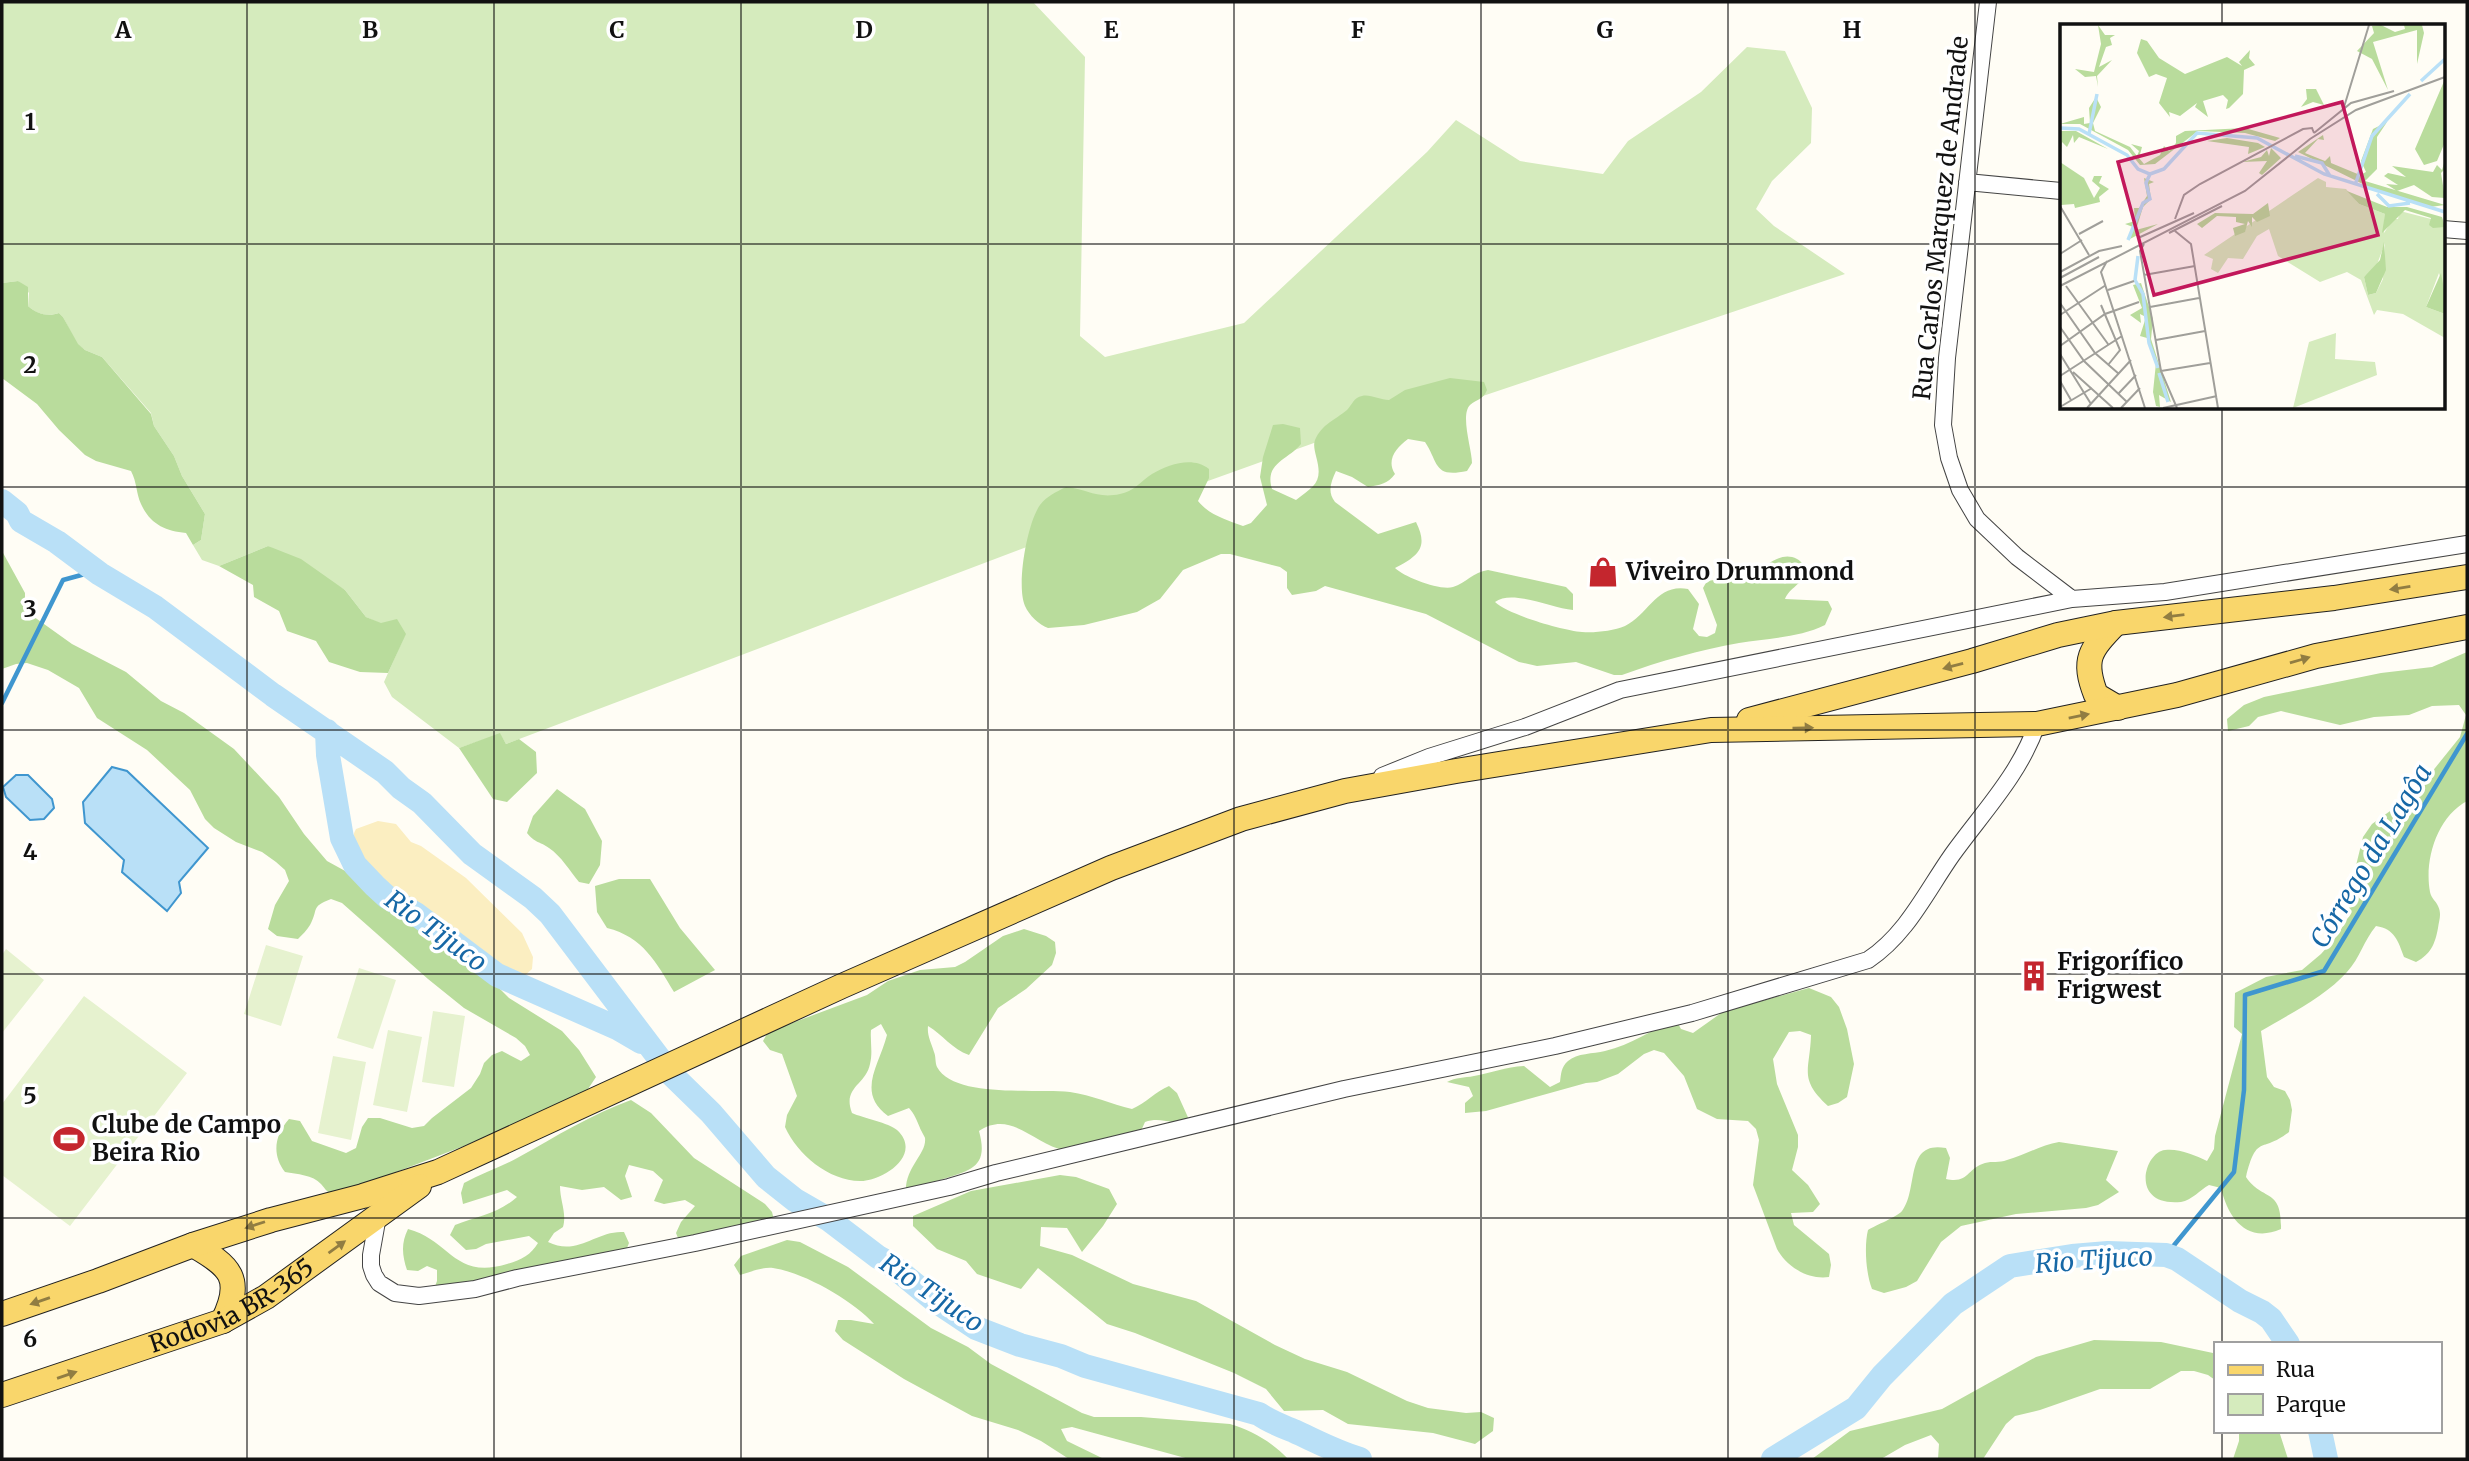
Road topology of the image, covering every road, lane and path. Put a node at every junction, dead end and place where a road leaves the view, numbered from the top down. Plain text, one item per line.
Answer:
1 (1988, 2) edge
2 (1967, 182) junction
3 (2060, 191) edge
4 (2444, 229) edge
5 (2467, 232) edge
6 (2467, 544) edge
7 (2467, 578) edge
8 (2071, 599) junction
9 (2116, 623) junction
10 (2467, 627) edge
11 (2118, 708) junction
12 (2038, 724) junction
13 (1711, 730) junction
14 (1345, 791) junction
15 (438, 1172) junction
16 (378, 1216) junction
17 (193, 1245) junction
18 (2, 1314) edge
19 (223, 1321) junction
20 (2, 1395) edge

1 - 2 street, Rua Carlos Marquez de Andrade
2 - 3 street
2 - 8 street, Rua Carlos Marquez de Andrade
4 - 5 street
6 - 8 street
7 -> 9 main road
8 - 14 street
9 - 11 main road
9 -> 13 main road
11 -> 10 main road
12 -> 11 main road
13 -> 12 main road
12 - 16 street
13 - 14 main road, Rodovia BR-365
14 - 15 main road, Rodovia BR-365
15 - 16 main road, Rodovia BR-365
15 -> 17 main road, Rodovia BR-365
19 -> 16 main road, Rodovia BR-365
17 -> 18 main road, Rodovia BR-365
17 - 19 main road
20 -> 19 main road, Rodovia BR-365

